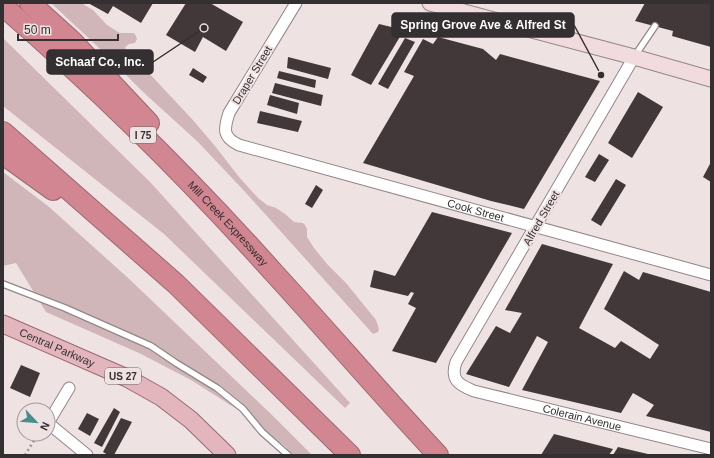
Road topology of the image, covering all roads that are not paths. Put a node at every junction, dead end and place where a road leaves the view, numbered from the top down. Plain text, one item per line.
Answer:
1 (30, 3) edge
2 (296, 3) edge
3 (430, 3) edge
4 (3, 6) edge
5 (655, 26) dead end
6 (634, 57) junction
7 (711, 79) edge
8 (3, 132) edge
9 (239, 145) joint
10 (3, 154) edge
11 (536, 227) junction
12 (142, 254) junction
13 (274, 272) junction
14 (711, 275) edge
15 (3, 284) edge
16 (3, 324) edge
17 (456, 380) joint
18 (69, 388) dead end
19 (711, 449) edge
20 (87, 455) edge
21 (228, 455) edge
22 (288, 455) edge
23 (350, 455) edge
24 (438, 455) edge

1 - 13 highway
2 - 9 street, Draper Street
3 - 6 main road
4 - 13 highway, Mill Creek Expressway / I 75
5 - 6 lane
6 - 7 main road
6 - 11 street, Alfred Street
8 - 12 highway
9 - 11 street, Cook Street
10 - 12 highway
11 - 14 street, Cook Street
11 - 17 street, Alfred Street
12 - 23 highway
13 - 24 highway, Mill Creek Expressway / I 75
15 - 22 lane
16 - 21 main road, Central Parkway / US 27
17 - 19 street, Colerain Avenue
18 - 20 street

